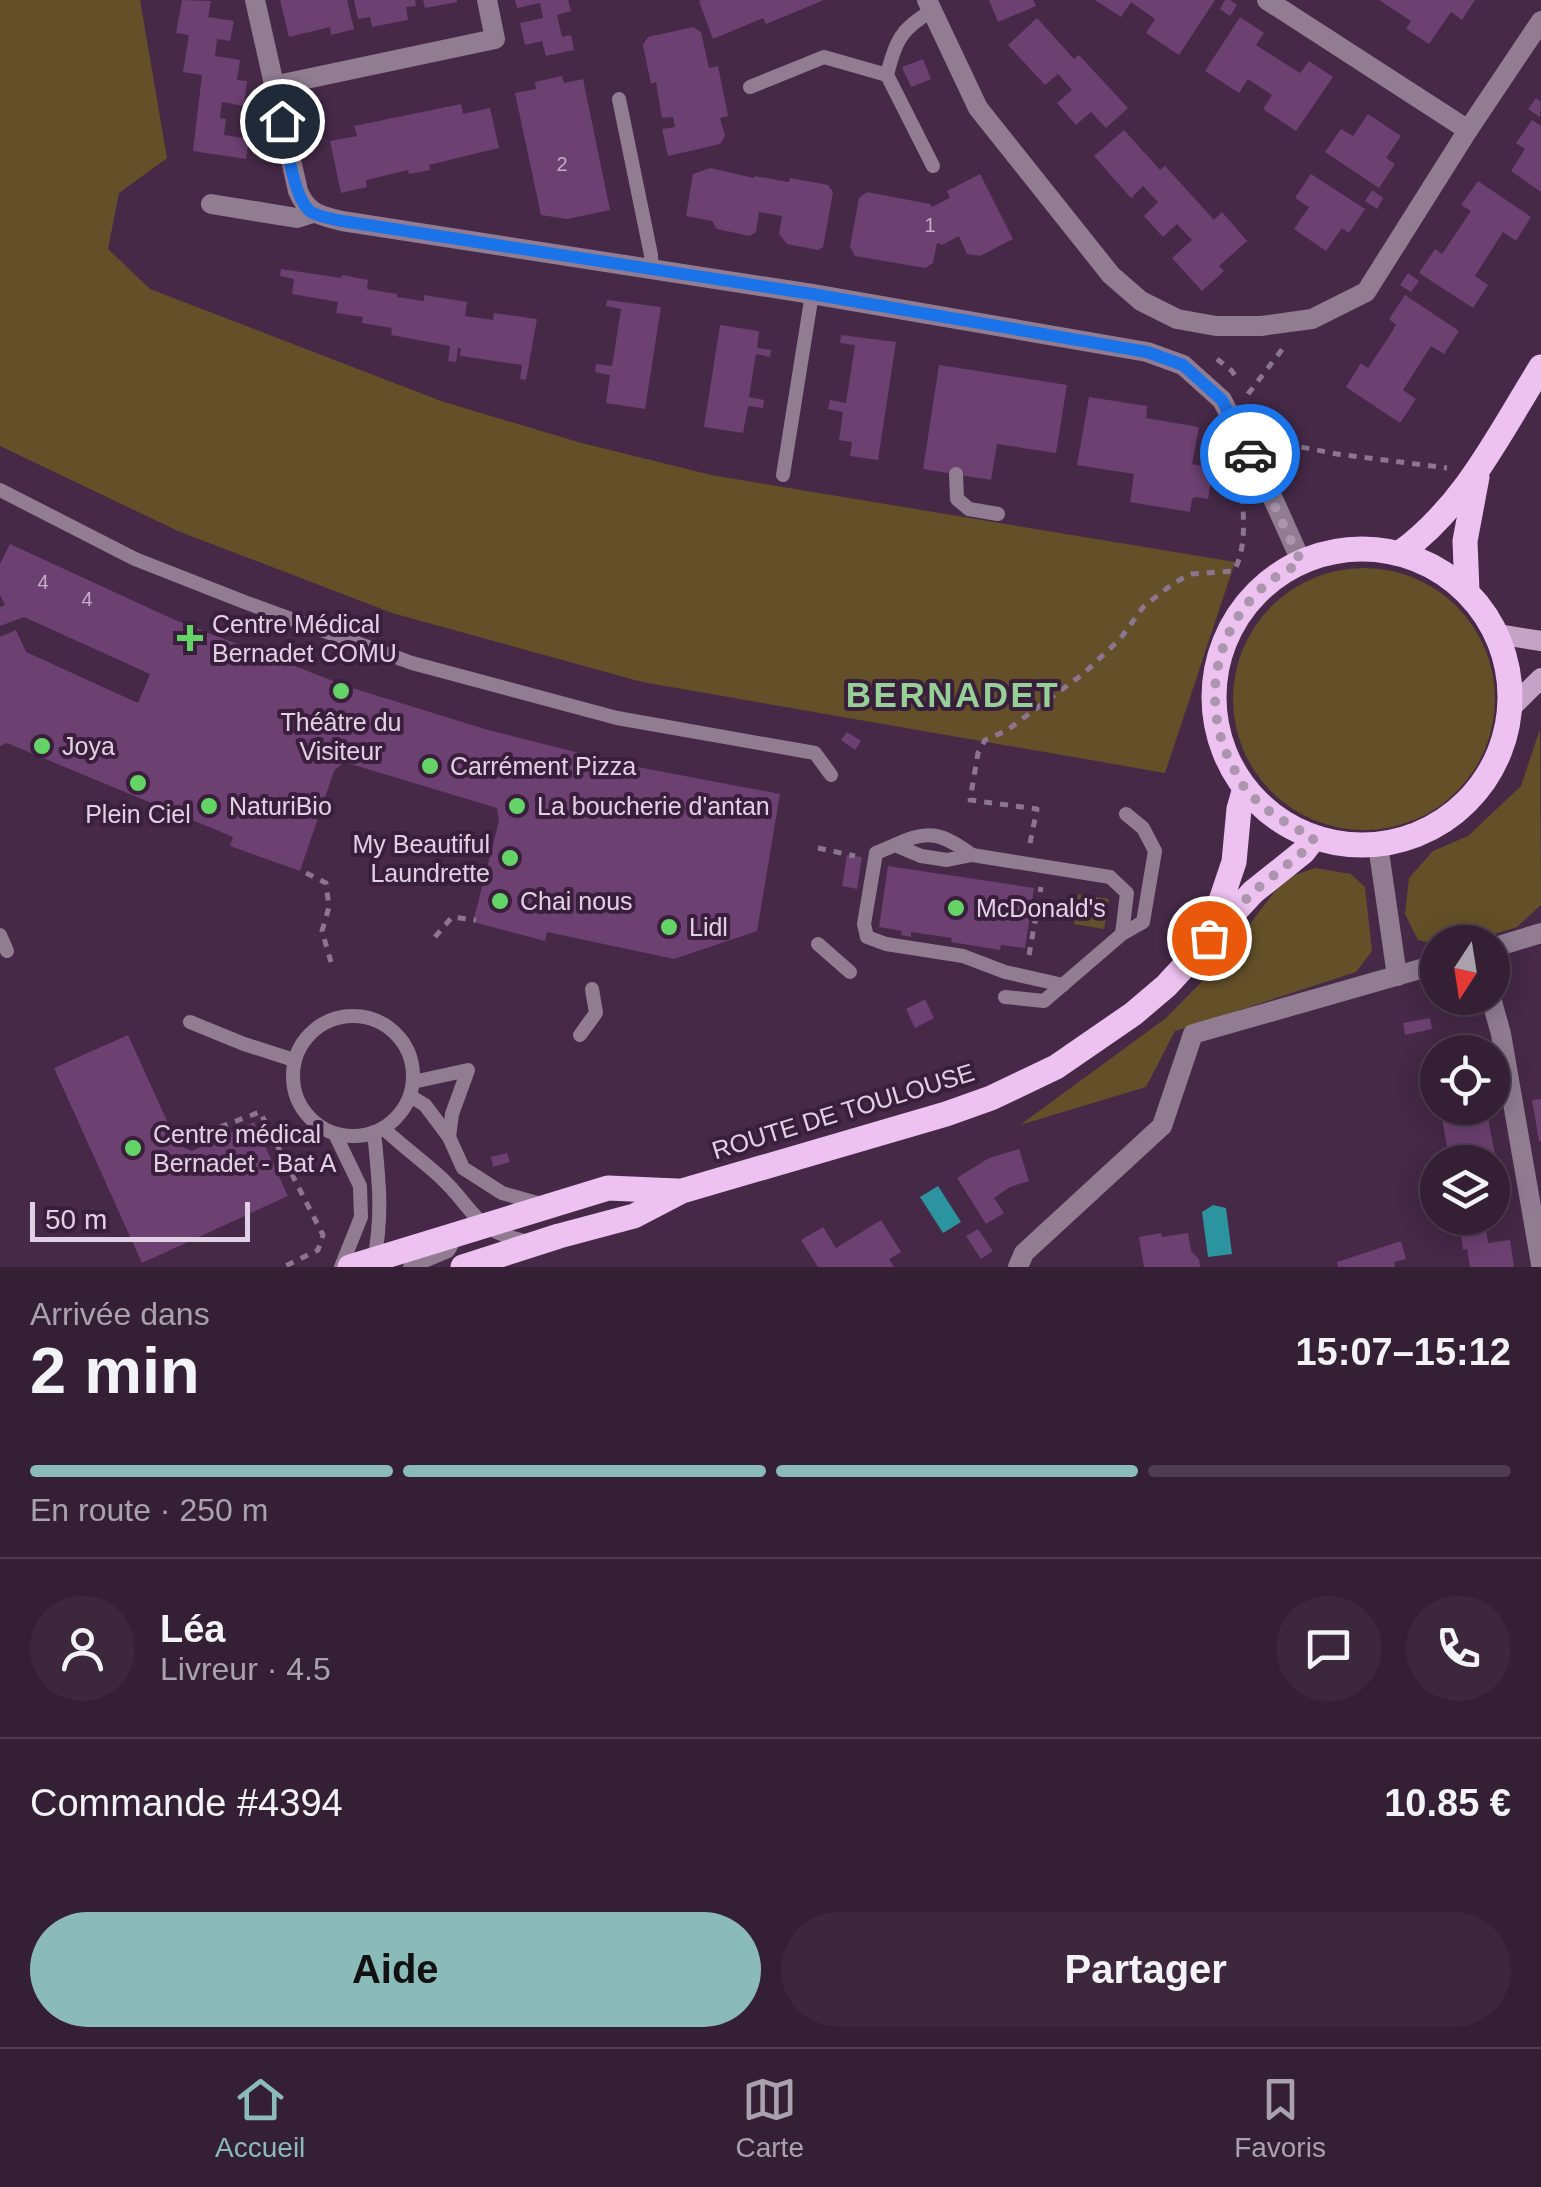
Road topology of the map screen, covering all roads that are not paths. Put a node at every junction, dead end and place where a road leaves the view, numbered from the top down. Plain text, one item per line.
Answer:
1 (256, 0) edge
2 (487, 0) edge
3 (1267, 0) edge
4 (929, 5) edge
5 (1541, 21) edge
6 (886, 75) junction
7 (273, 86) junction
8 (750, 86) dead end
9 (618, 99) dead end
10 (1468, 130) junction
11 (933, 166) dead end
12 (212, 204) dead end
13 (313, 213) junction
14 (652, 270) junction
15 (812, 294) junction
16 (1541, 367) edge
17 (1531, 390) edge
18 (1478, 472) junction
19 (956, 474) dead end
20 (783, 475) dead end
21 (0, 490) edge
22 (998, 514) dead end
23 (1400, 554) junction
24 (1301, 562) junction
25 (1467, 591) junction
26 (1497, 634) junction
27 (1541, 641) edge
28 (1541, 678) edge
29 (1511, 708) junction
30 (830, 775) dead end
31 (1244, 788) junction
32 (1126, 814) dead end
33 (1314, 838) junction
34 (1378, 845) junction
35 (1541, 932) edge
36 (1122, 934) junction
37 (0, 935) edge
38 (1209, 938) junction
39 (1510, 942) edge
40 (818, 944) dead end
41 (7, 950) dead end
42 (1420, 969) edge
43 (850, 972) dead end
44 (1397, 976) junction
45 (1063, 985) junction
46 (592, 990) dead end
47 (1005, 996) dead end
48 (1496, 1015) edge
49 (190, 1022) dead end
50 (580, 1035) dead end
51 (294, 1060) junction
52 (411, 1089) junction
53 (378, 1130) junction
54 (335, 1134) junction
55 (449, 1136) junction
56 (682, 1192) junction
57 (546, 1206) junction
58 (486, 1226) junction
59 (458, 1234) junction
60 (536, 1243) junction
61 (366, 1264) edge
62 (1541, 1264) edge
63 (341, 1267) edge
64 (410, 1267) edge
65 (462, 1267) edge
66 (1018, 1267) edge

1 - 7 street
2 - 7 street
3 - 10 street
4 - 6 lane
4 - 10 street
5 - 10 street
6 - 8 lane
6 - 11 lane
7 - 13 street
9 - 14 lane
12 - 13 street
13 - 14 street
14 - 15 street
15 - 20 lane
15 - 24 street
16 - 17 main road
17 - 18 main road
18 - 23 main road
18 - 25 main road
19 - 22 lane
21 - 30 lane
23 - 24 main road
23 - 25 main road
24 - 31 main road
25 - 26 main road
26 - 27 street
26 - 29 main road
28 - 29 street
29 - 34 main road
31 - 33 main road
31 - 38 main road
32 - 36 lane
33 - 34 main road
33 - 38 main road, ROUTE DE TOULOUSE
34 - 44 street
35 - 39 street
36 - 45 lane
36 - 45 lane
37 - 41 lane
38 - 56 main road, ROUTE DE TOULOUSE
40 - 43 lane
42 - 44 street
44 - 66 street
45 - 47 lane
46 - 50 lane
48 - 62 street
49 - 51 lane
51 - 52 lane
51 - 54 lane
52 - 53 lane
52 - 55 lane
52 - 55 lane
53 - 54 lane
53 - 58 lane
53 - 61 lane
54 - 63 lane
55 - 57 lane
56 - 57 main road, ROUTE DE TOULOUSE
56 - 60 main road, ROUTE DE TOULOUSE
57 - 58 main road, ROUTE DE TOULOUSE
58 - 59 main road, ROUTE DE TOULOUSE
58 - 60 lane
59 - 61 main road, ROUTE DE TOULOUSE
59 - 64 lane
60 - 65 main road, ROUTE DE TOULOUSE

